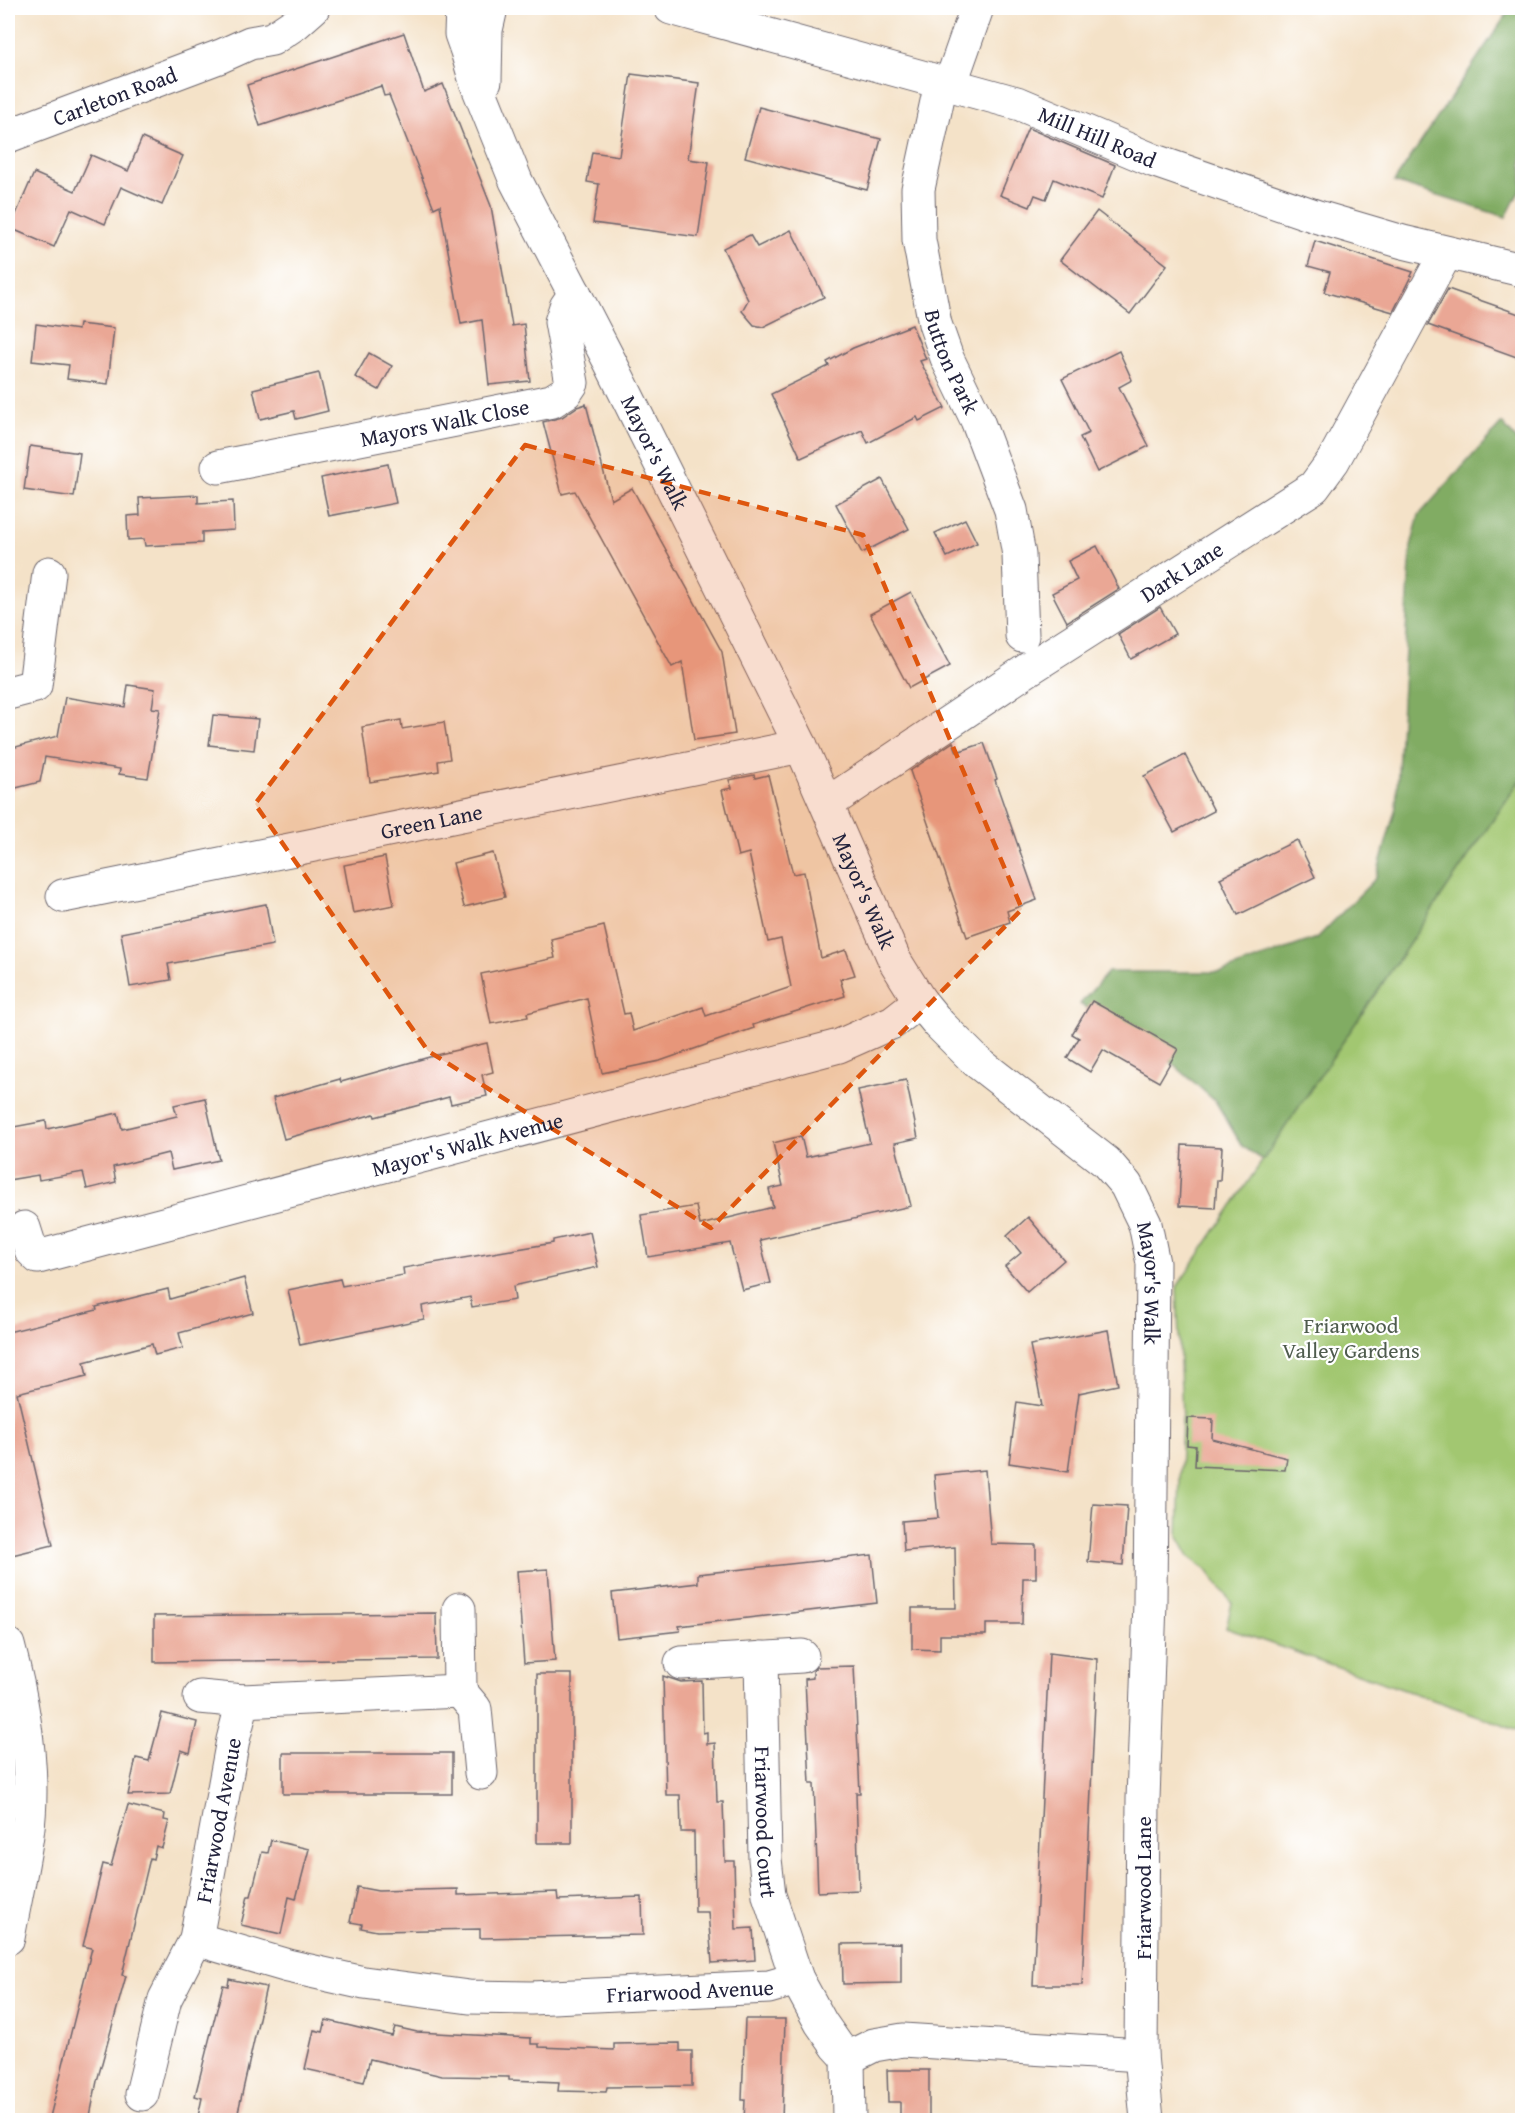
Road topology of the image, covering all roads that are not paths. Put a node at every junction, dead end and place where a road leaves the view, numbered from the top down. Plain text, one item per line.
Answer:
1 (286, 8) edge
2 (313, 8) edge
3 (462, 8) edge
4 (491, 8) edge
5 (671, 8) edge
6 (976, 8) edge
7 (221, 56) junction
8 (945, 84) junction
9 (485, 101) junction
10 (8, 136) edge
11 (1446, 253) junction
12 (1522, 270) edge
13 (574, 294) junction
14 (218, 467) dead end
15 (49, 573) dead end
16 (1022, 636) dead end
17 (8, 693) edge
18 (801, 747) junction
19 (828, 804) junction
20 (63, 896) dead end
21 (920, 1001) junction
22 (24, 1228) dead end
23 (459, 1609) dead end
24 (8, 1645) edge
25 (1149, 1655) joint
26 (802, 1656) dead end
27 (761, 1658) junction
28 (681, 1663) dead end
29 (460, 1691) junction
30 (200, 1697) dead end
31 (243, 1701) junction
32 (481, 1773) dead end
33 (8, 1938) edge
34 (196, 1939) junction
35 (797, 1979) junction
36 (1142, 2055) junction
37 (848, 2058) junction
38 (142, 2094) dead end
39 (849, 2121) edge
40 (1148, 2121) edge

1 - 7 main road, Carleton Road
2 - 7 main road, Carleton Road
3 - 9 main road, Mayor's Walk
4 - 9 main road, Mayor's Walk
5 - 8 main road, Mill Hill Road
6 - 8 main road, Button Park
7 - 10 main road, Carleton Road
8 - 11 main road, Mill Hill Road
8 - 16 main road, Button Park
9 - 13 main road, Mayor's Walk
11 - 12 main road, Mill Hill Road
11 - 19 main road, Dark Lane
13 - 14 main road, Mayors Walk Close
13 - 18 main road, Mayor's Walk
15 - 17 main road
18 - 19 main road, Mayor's Walk
18 - 20 main road, Green Lane
19 - 21 main road, Mayor's Walk
21 - 22 main road, Mayor's Walk Avenue
21 - 25 main road, Mayor's Walk
23 - 29 main road
24 - 33 main road
25 - 36 main road, Friarwood Lane
26 - 27 main road
27 - 28 main road
27 - 35 main road, Friarwood Court
29 - 31 main road
29 - 32 main road
30 - 31 main road
31 - 34 main road, Friarwood Avenue
34 - 35 main road, Friarwood Avenue
34 - 38 main road, Friarwood Avenue
35 - 37 main road, Friarwood Avenue
36 - 37 main road
36 - 40 main road, Friarwood Lane
37 - 39 main road

